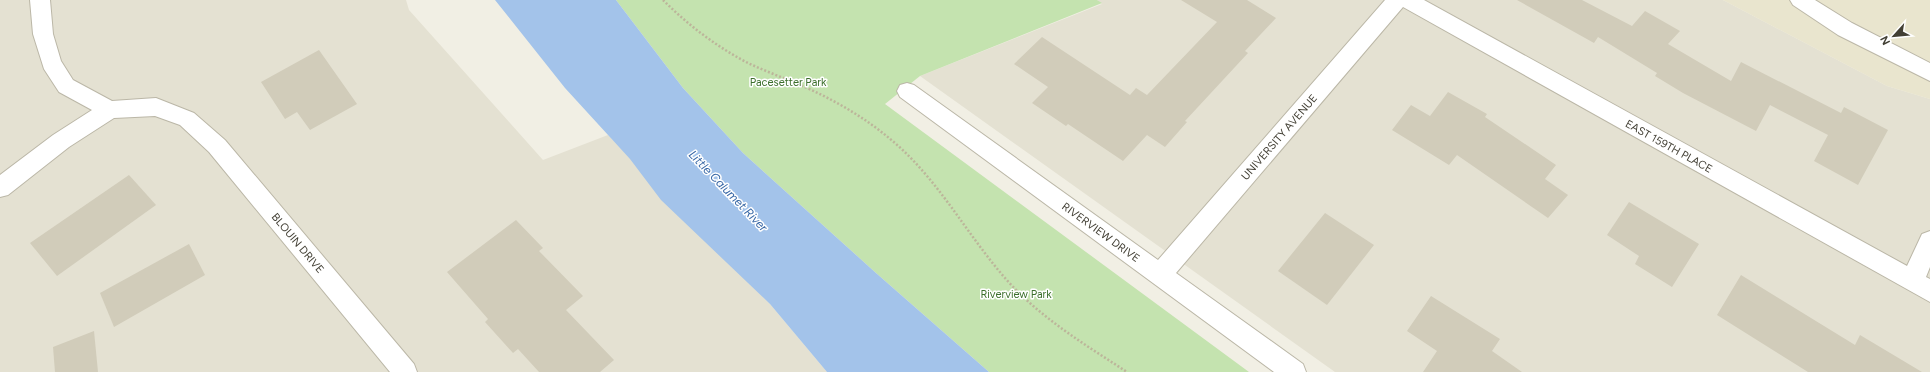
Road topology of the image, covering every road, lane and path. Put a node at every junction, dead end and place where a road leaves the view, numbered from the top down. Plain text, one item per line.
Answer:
1 (40, 0) edge
2 (663, 0) edge
3 (1397, 0) edge
4 (1407, 0) edge
5 (1800, 0) edge
6 (1930, 73) edge
7 (907, 92) dead end
8 (110, 110) junction
9 (0, 188) edge
10 (1930, 241) edge
11 (1160, 275) junction
12 (1921, 286) edge
13 (405, 372) edge
14 (1127, 372) edge
15 (1294, 372) edge

1 - 8 street
2 - 14 path
3 - 11 street, UNIVERSITY AVENUE
4 - 12 street, EAST 159TH PLACE
5 - 6 street
7 - 11 street, RIVERVIEW DRIVE
8 - 9 street
8 - 13 street, BLOUIN DRIVE
10 - 12 street
11 - 15 street, RIVERVIEW DRIVE

